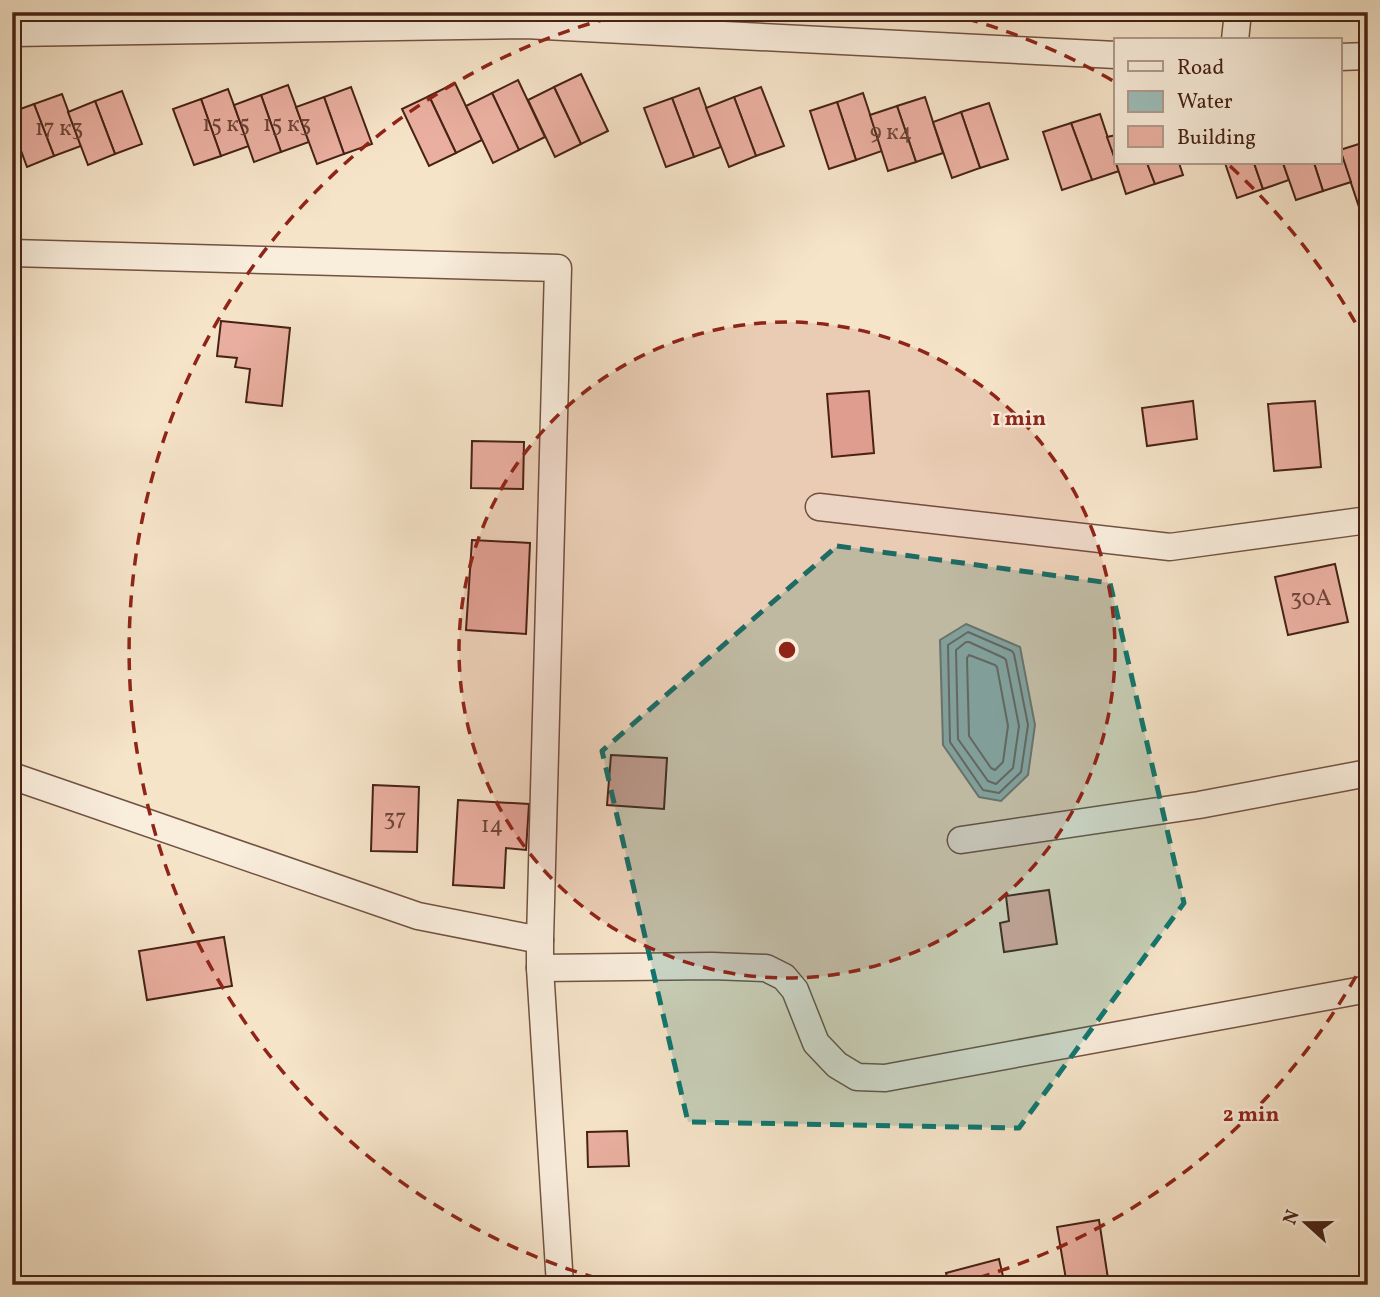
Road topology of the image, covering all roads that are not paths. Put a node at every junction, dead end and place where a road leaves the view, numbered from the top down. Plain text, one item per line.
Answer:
1 (1238, 12) edge
2 (526, 19) edge
3 (12, 33) edge
4 (1235, 38) edge
5 (1114, 55) edge
6 (1368, 56) edge
7 (1342, 57) edge
8 (12, 253) edge
9 (819, 507) dead end
10 (1368, 520) edge
11 (1368, 773) edge
12 (12, 776) edge
13 (961, 840) dead end
14 (540, 940) junction
15 (540, 968) junction
16 (1368, 989) edge
17 (560, 1285) edge

1 - 4 street
2 - 3 street
2 - 5 street
6 - 7 street
8 - 14 street
9 - 10 street
11 - 13 street
12 - 14 street
14 - 15 street
15 - 16 street
15 - 17 street

